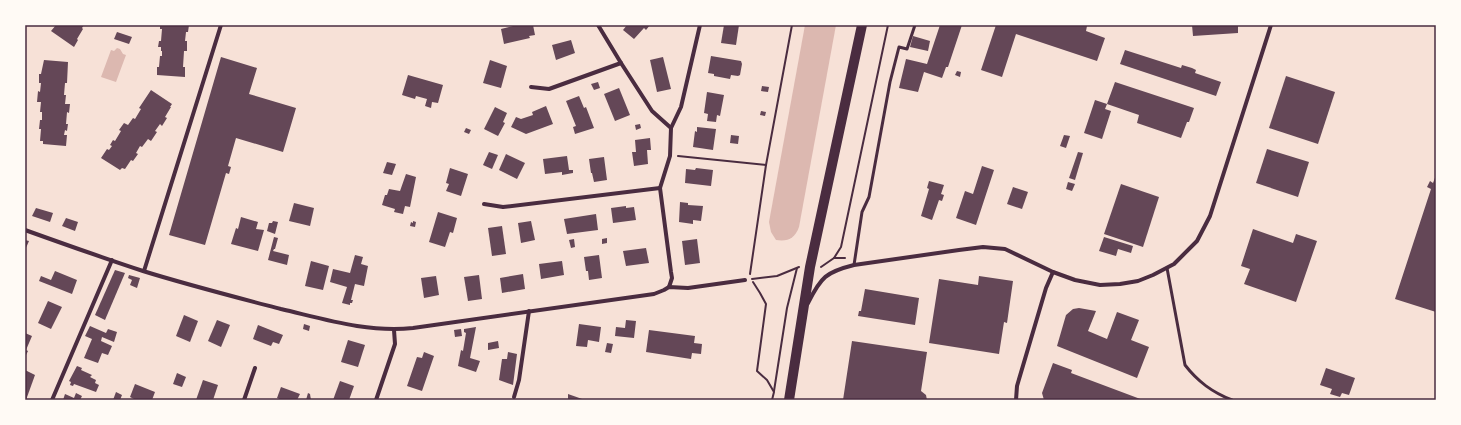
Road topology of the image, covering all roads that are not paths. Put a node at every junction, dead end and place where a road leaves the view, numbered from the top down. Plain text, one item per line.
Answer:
1 (221, 25) edge
2 (598, 25) edge
3 (700, 25) edge
4 (862, 25) edge
5 (915, 25) edge
6 (1271, 25) edge
7 (621, 63) junction
8 (531, 87) dead end
9 (671, 128) junction
10 (660, 188) junction
11 (484, 204) dead end
12 (25, 230) edge
13 (112, 260) junction
14 (854, 264) junction
15 (1168, 268) junction
16 (144, 271) junction
17 (1053, 272) junction
18 (744, 280) dead end
19 (669, 287) junction
20 (529, 311) junction
21 (802, 315) junction
22 (394, 330) junction
23 (255, 368) dead end
24 (514, 397) dead end
25 (52, 400) edge
26 (244, 400) edge
27 (376, 400) edge
28 (789, 400) edge
29 (1016, 400) edge
30 (1232, 400) edge

1 - 16 street
2 - 7 street
3 - 9 street
4 - 21 main road
5 - 14 lane
6 - 15 street
7 - 8 street
7 - 9 street
9 - 10 street
10 - 11 street
10 - 19 street
12 - 13 street
13 - 16 street
13 - 25 street
14 - 17 street
14 - 21 street
15 - 17 street
15 - 30 lane
16 - 22 street
17 - 29 street
18 - 19 street
19 - 20 street
20 - 22 street
20 - 24 street
21 - 28 main road
22 - 27 street
23 - 26 street

